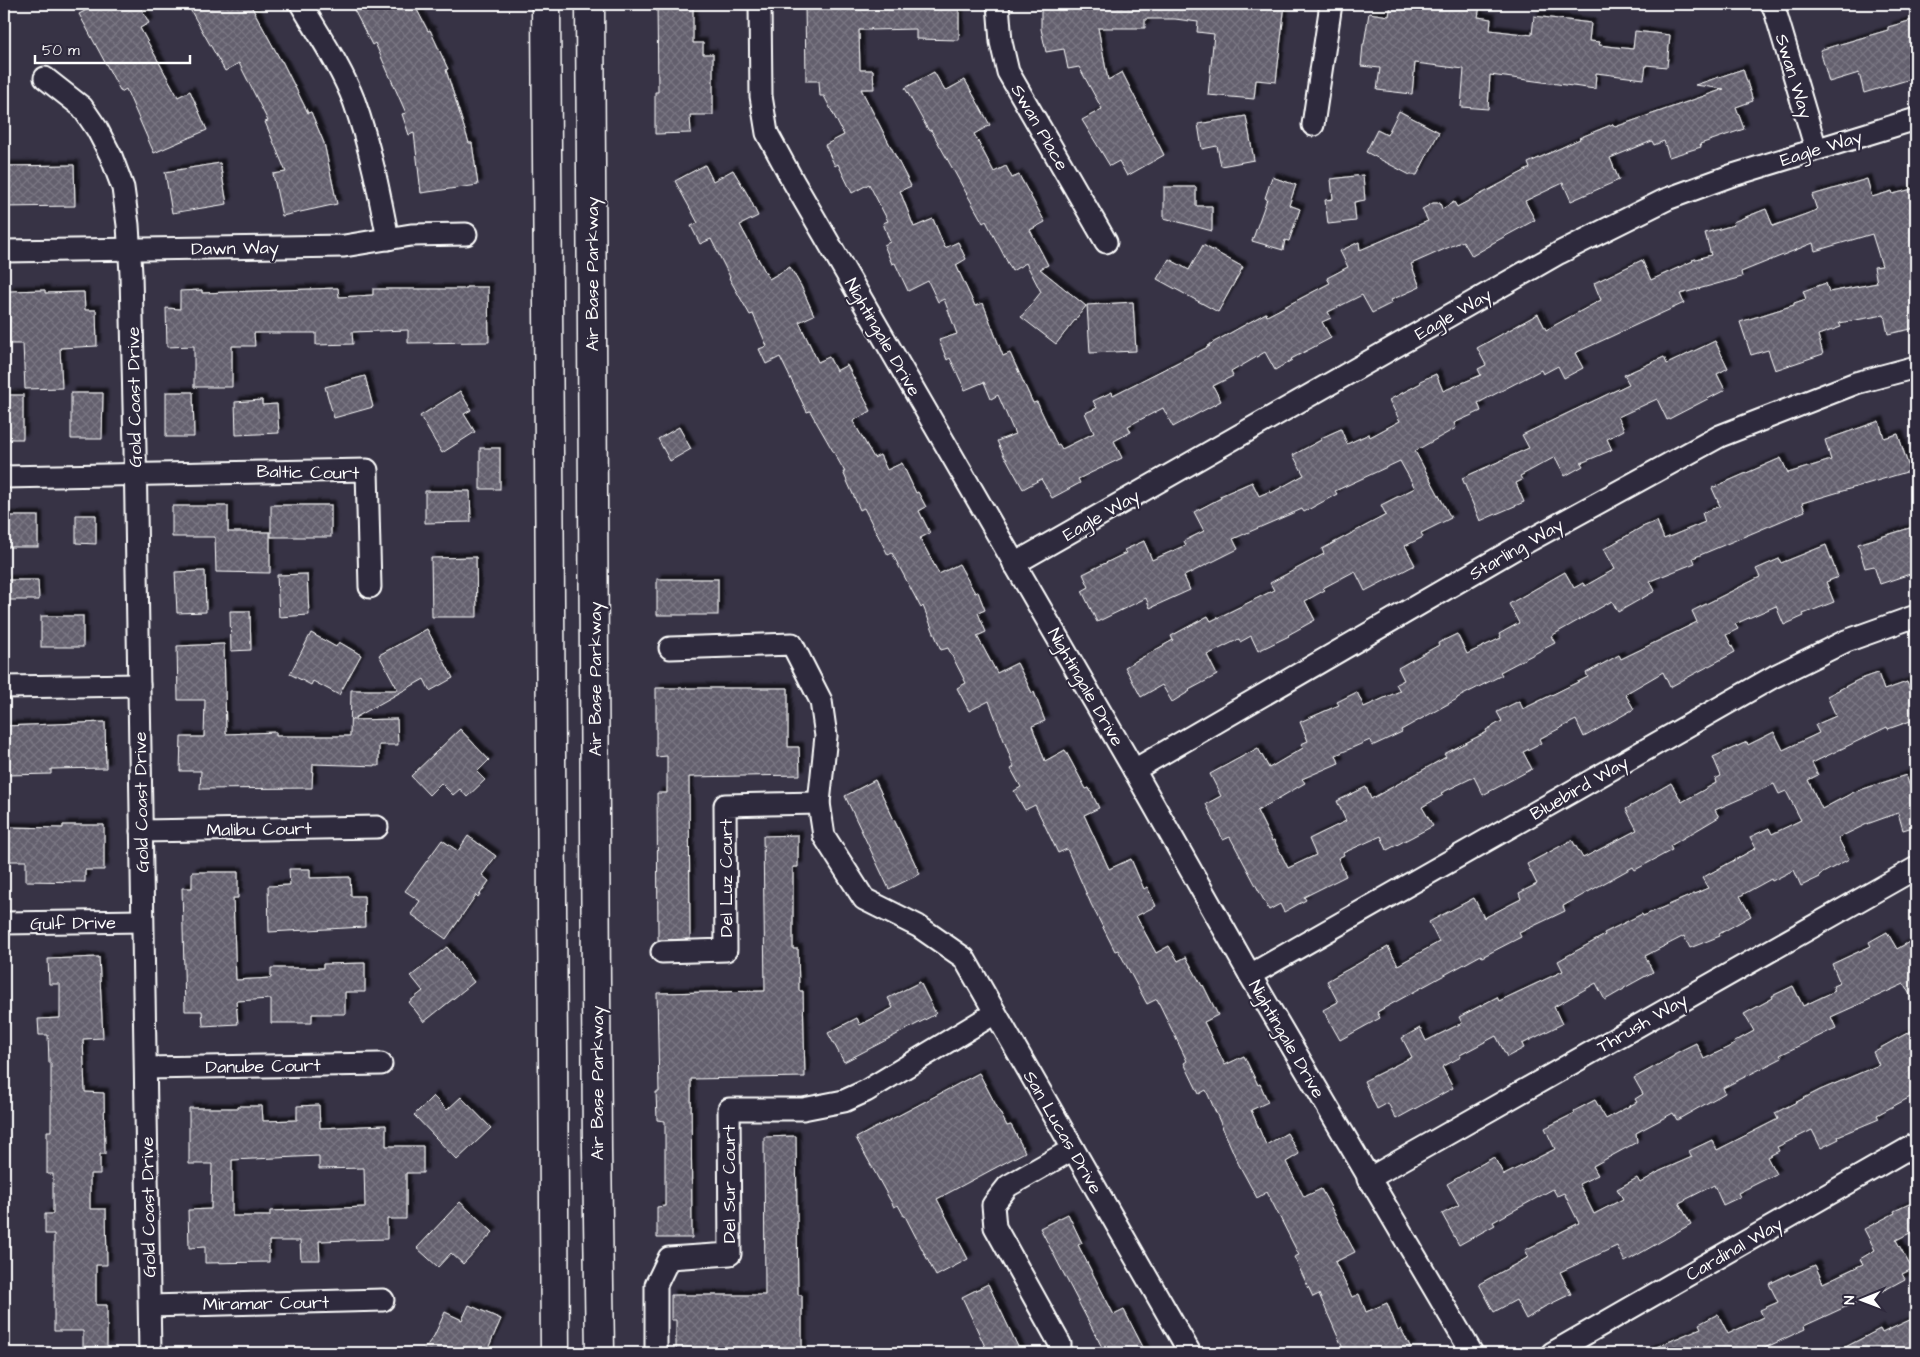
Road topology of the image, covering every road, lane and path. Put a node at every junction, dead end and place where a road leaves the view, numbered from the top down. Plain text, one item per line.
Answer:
1 (301, 4) edge
2 (546, 4) edge
3 (590, 4) edge
4 (760, 4) edge
5 (998, 4) edge
6 (1331, 4) edge
7 (1771, 4) edge
8 (45, 78) dead end
9 (1916, 119) edge
10 (1313, 125) dead end
11 (1816, 149) junction
12 (466, 234) dead end
13 (388, 238) junction
14 (1106, 242) dead end
15 (130, 250) junction
16 (4, 251) edge
17 (1916, 367) edge
18 (136, 474) junction
19 (4, 477) edge
20 (1014, 564) junction
21 (370, 587) dead end
22 (1916, 616) edge
23 (670, 648) dead end
24 (139, 684) junction
25 (4, 687) edge
26 (1134, 770) junction
27 (819, 804) junction
28 (377, 827) dead end
29 (141, 831) junction
30 (1916, 868) edge
31 (142, 921) junction
32 (4, 923) edge
33 (662, 952) dead end
34 (1250, 976) junction
35 (995, 1013) junction
36 (381, 1064) dead end
37 (146, 1068) junction
38 (1916, 1144) edge
39 (1073, 1149) junction
40 (1368, 1179) junction
41 (383, 1300) dead end
42 (150, 1306) junction
43 (1060, 1344) dead end
44 (656, 1347) edge
45 (150, 1353) edge
46 (555, 1353) edge
47 (600, 1353) edge
48 (1190, 1353) edge
49 (1472, 1353) edge
50 (1552, 1353) edge

1 - 13 street
2 - 46 main road
3 - 47 main road, Air Base Parkway
4 - 20 street, Nightingale Drive
5 - 14 street, Swan Place
6 - 10 street
7 - 11 street, Swan Way
8 - 15 street, Gold Coast Drive
9 - 11 street, Eagle Way
11 - 20 street, Eagle Way
12 - 13 street, Dawn Way
13 - 15 street, Dawn Way
15 - 16 street, Dawn Way
15 - 18 street, Gold Coast Drive
17 - 26 street, Starling Way
18 - 19 street
18 - 21 street, Baltic Court
18 - 24 street, Gold Coast Drive
20 - 26 street, Nightingale Drive
22 - 34 street, Bluebird Way
23 - 27 street
24 - 25 street
24 - 29 street, Gold Coast Drive
26 - 34 street, Nightingale Drive
27 - 33 street, Del Luz Court
27 - 35 street, San Lucas Drive
28 - 29 street, Malibu Court
29 - 31 street, Gold Coast Drive
30 - 40 street, Thrush Way
31 - 32 street, Gulf Drive
31 - 37 street, Gold Coast Drive
34 - 40 street, Nightingale Drive
35 - 39 street, San Lucas Drive
35 - 44 street, Del Sur Court
36 - 37 street, Danube Court
37 - 42 street, Gold Coast Drive
38 - 50 street, Cardinal Way
39 - 43 street
39 - 48 street, San Lucas Drive
40 - 49 street, Nightingale Drive
41 - 42 street, Miramar Court
42 - 45 street, Gold Coast Drive

